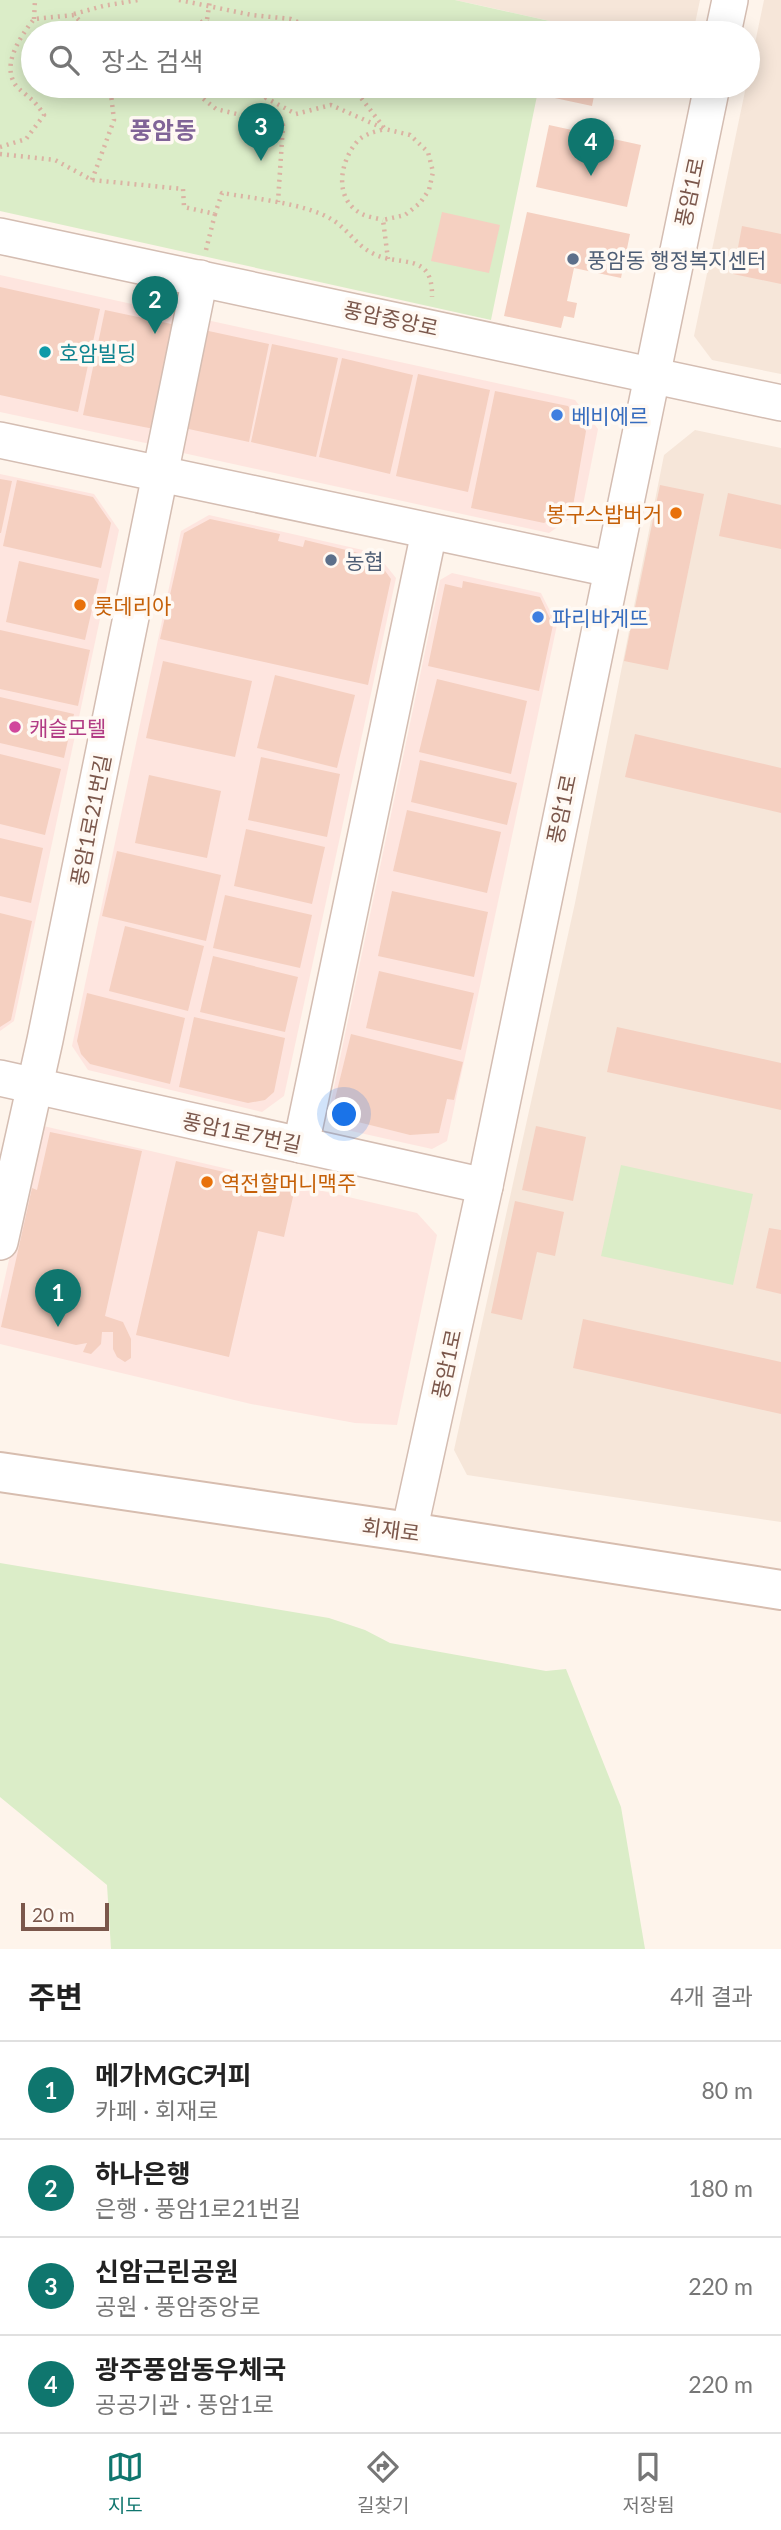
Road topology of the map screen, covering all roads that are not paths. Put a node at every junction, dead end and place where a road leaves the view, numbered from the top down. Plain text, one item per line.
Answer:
1 (730, 0) edge
2 (726, 21) edge
3 (710, 98) edge
4 (0, 236) edge
5 (200, 278) junction
6 (652, 374) junction
7 (781, 403) edge
8 (0, 440) edge
9 (160, 472) junction
10 (429, 532) junction
11 (610, 569) junction
12 (0, 1078) edge
13 (35, 1086) junction
14 (301, 1145) junction
15 (485, 1186) junction
16 (0, 1242) edge
17 (0, 1472) edge
18 (409, 1532) junction
19 (781, 1590) edge

1 - 2 street
3 - 6 street, 풍암1로
4 - 5 street, 풍암중앙로
5 - 6 street, 풍암중앙로
5 - 9 street, 풍암1로21번길
6 - 7 street, 풍암중앙로
6 - 11 street, 풍암1로
8 - 9 street
9 - 10 street
9 - 13 street, 풍암1로21번길
10 - 11 street
10 - 14 street
11 - 15 street, 풍암1로
12 - 13 street, 풍암1로7번길
13 - 14 street, 풍암1로7번길
13 - 16 street, 풍암1로21번길
14 - 15 street, 풍암1로7번길
15 - 18 street, 풍암1로
17 - 18 main road, 회재로
18 - 19 main road, 회재로

